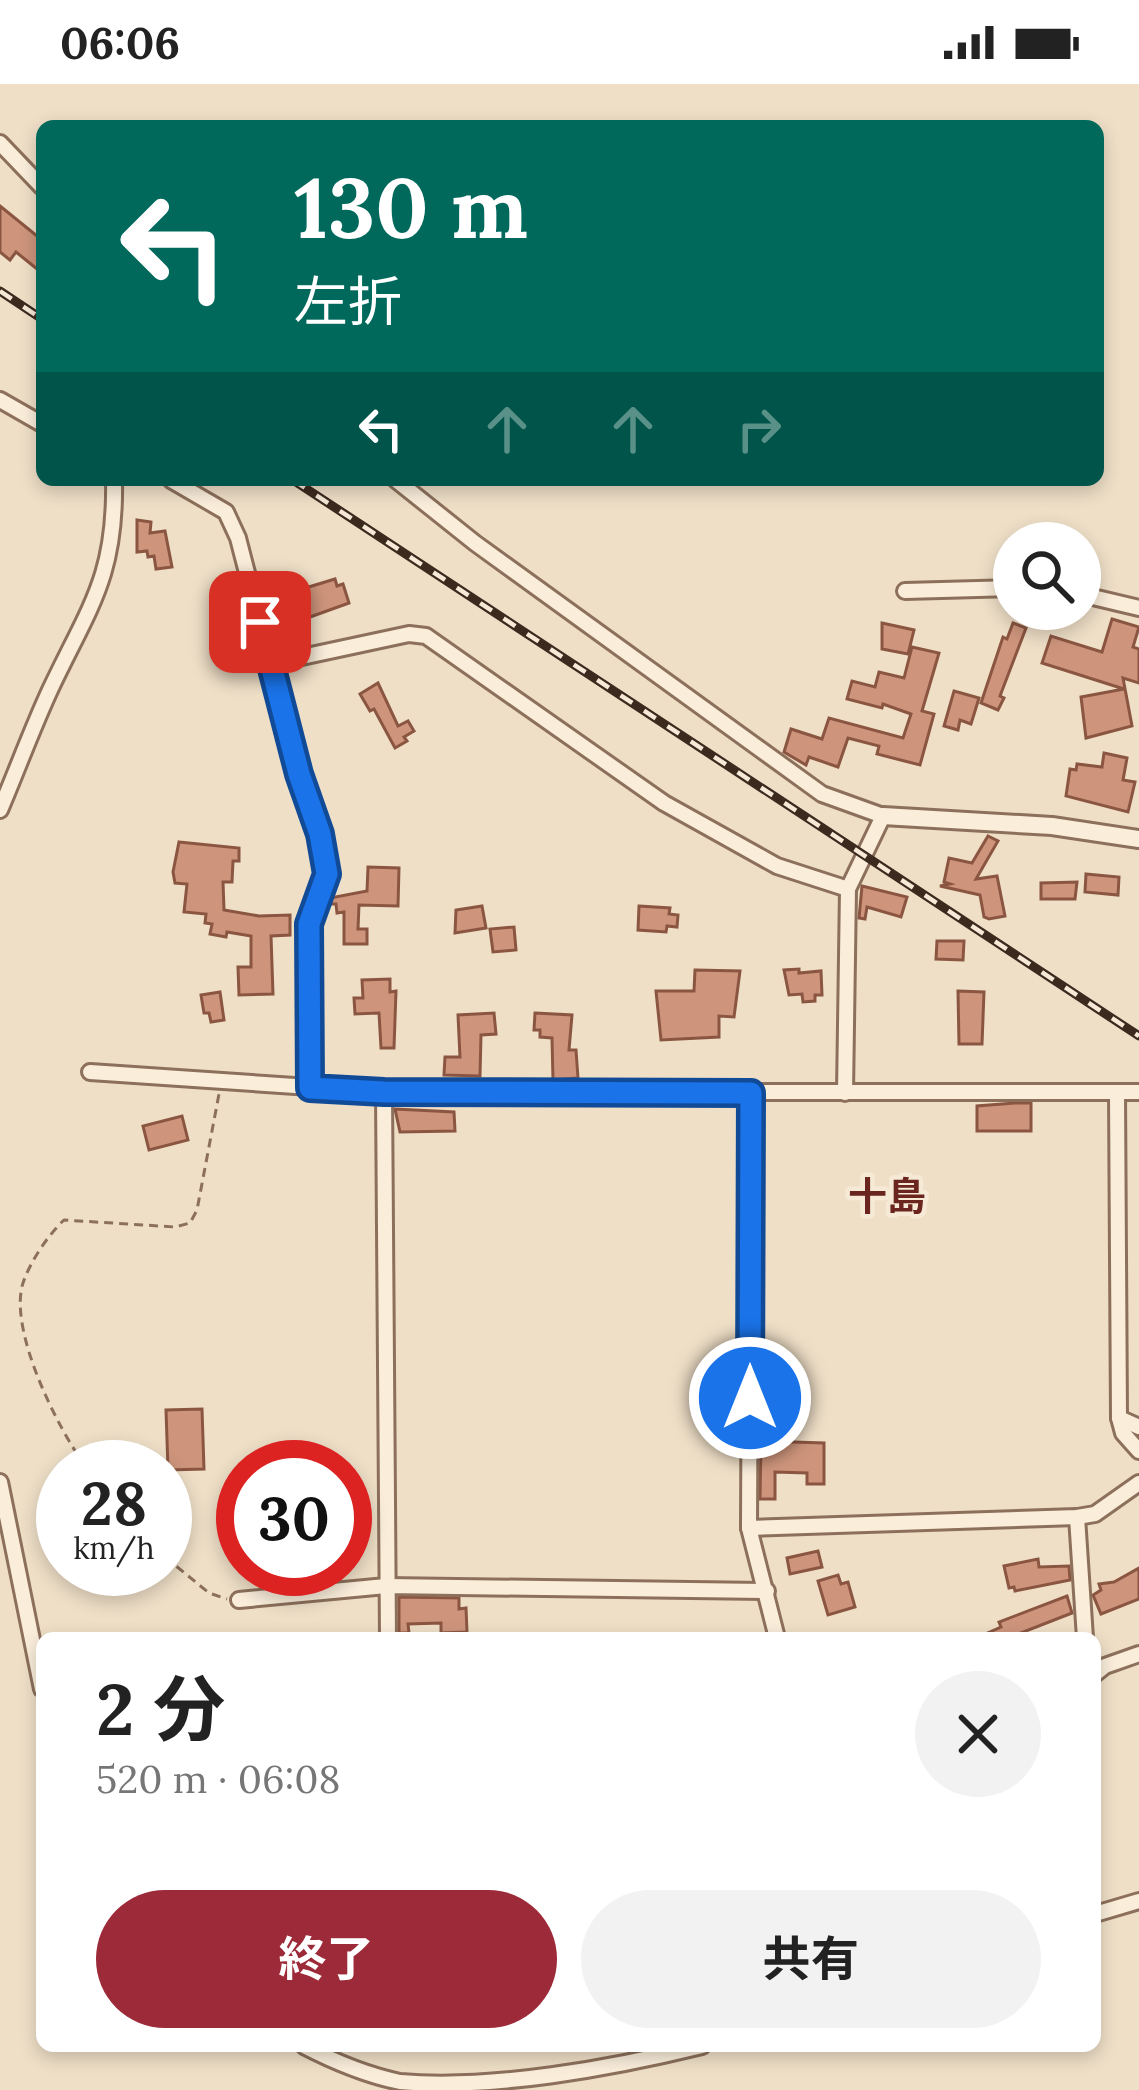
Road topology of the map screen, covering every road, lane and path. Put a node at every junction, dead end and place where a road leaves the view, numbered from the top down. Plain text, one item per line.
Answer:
1 (0, 143) edge
2 (36, 182) edge
3 (0, 400) edge
4 (36, 421) edge
5 (114, 486) edge
6 (181, 486) edge
7 (404, 486) edge
8 (993, 588) edge
9 (904, 591) dead end
10 (1101, 599) edge
11 (1139, 608) edge
12 (269, 664) junction
13 (0, 810) edge
14 (883, 816) junction
15 (1139, 839) edge
16 (848, 889) junction
17 (90, 1072) dead end
18 (222, 1081) junction
19 (310, 1088) junction
20 (384, 1092) junction
21 (1118, 1092) junction
22 (1139, 1092) edge
23 (751, 1093) junction
24 (845, 1093) junction
25 (1119, 1418) junction
26 (1139, 1426) edge
27 (71, 1440) edge
28 (1139, 1451) edge
29 (0, 1482) edge
30 (1139, 1483) edge
31 (1077, 1517) junction
32 (749, 1528) junction
33 (192, 1580) edge
34 (386, 1586) junction
35 (767, 1591) junction
36 (239, 1600) joint
37 (388, 1632) edge
38 (776, 1632) edge
39 (1084, 1632) edge
40 (1139, 1654) edge
41 (36, 1659) edge
42 (1101, 1670) edge
43 (1139, 1901) edge
44 (1101, 1912) edge
45 (315, 2052) edge
46 (672, 2052) edge

1 - 2 street
3 - 4 street
5 - 13 street
6 - 12 street
7 - 14 street
8 - 9 street
10 - 11 street
12 - 16 street
12 - 19 street
14 - 15 street
14 - 16 street
16 - 24 street
17 - 18 street
18 - 19 street
18 - 27 path
19 - 20 street
20 - 23 street
20 - 34 street
21 - 22 street
21 - 24 street
21 - 25 street
23 - 24 street
23 - 32 street
25 - 26 street
25 - 28 street
29 - 41 street
30 - 31 street
31 - 32 street
31 - 39 street
32 - 35 street
33 - 36 path
34 - 35 street
34 - 36 street
34 - 37 street
35 - 38 street
40 - 42 street
43 - 44 street
45 - 46 street

